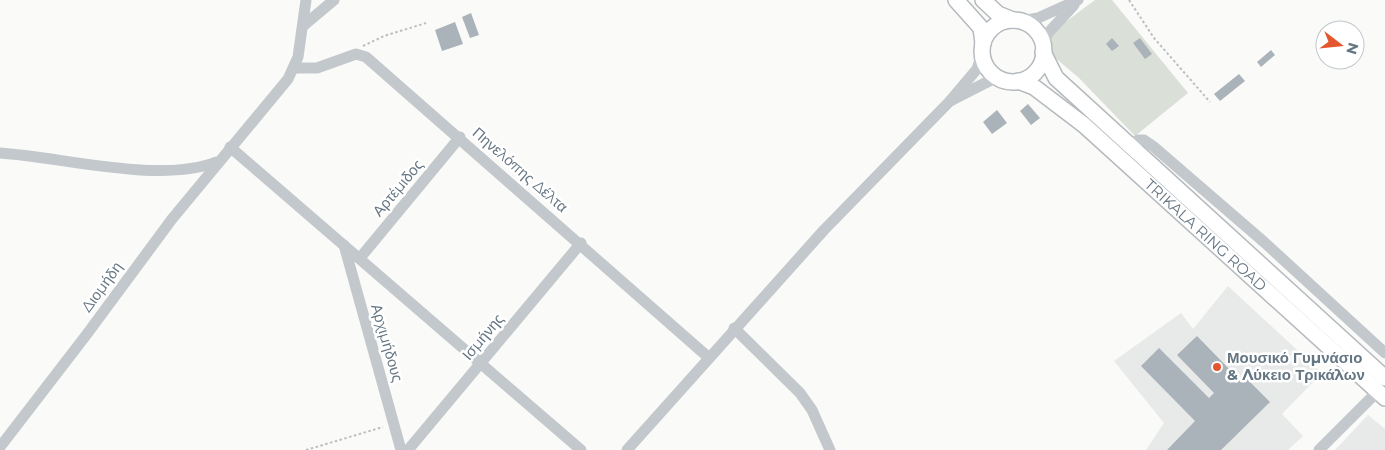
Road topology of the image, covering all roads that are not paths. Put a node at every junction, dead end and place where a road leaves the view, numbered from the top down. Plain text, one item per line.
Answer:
1 (306, 0) edge
2 (334, 0) edge
3 (956, 0) edge
4 (983, 0) edge
5 (1078, 0) edge
6 (1017, 21) junction
7 (303, 26) junction
8 (983, 48) junction
9 (1043, 48) junction
10 (294, 68) junction
11 (997, 77) junction
12 (1018, 81) junction
13 (950, 100) junction
14 (460, 137) junction
15 (1131, 145) junction
16 (230, 147) junction
17 (0, 152) edge
18 (218, 161) junction
19 (581, 243) junction
20 (344, 244) junction
21 (360, 258) junction
22 (734, 328) junction
23 (1385, 353) edge
24 (708, 357) junction
25 (481, 363) junction
26 (1383, 389) edge
27 (636, 445) edge
28 (0, 446) edge
29 (401, 450) edge
30 (408, 450) edge
31 (581, 450) edge
32 (627, 450) edge
33 (830, 450) edge
34 (1319, 450) edge

1 - 7 street
2 - 7 street
3 - 8 main road
4 - 6 main road
5 - 6 street
5 - 9 street
6 - 8 main road
6 - 9 main road
7 - 10 street
8 - 11 main road
8 - 13 street
9 - 12 main road
9 - 15 main road
10 - 14 street, Πηνελόπης Δέλτα
10 - 16 street, Διομήδη
11 - 12 main road
11 - 13 street
12 - 26 main road, TRIKALA RING ROAD
13 - 22 street
14 - 19 street, Πηνελόπης Δέλτα
14 - 21 street, Αρτέμιδος
15 - 23 street
15 - 26 main road
16 - 18 street, Διομήδη
16 - 20 street
17 - 18 street
18 - 28 street, Διομήδη
19 - 24 street, Πηνελόπης Δέλτα
19 - 25 street, Ισμήνης
20 - 21 street
20 - 29 street, Αρχιμήδους
21 - 25 street
22 - 24 street
22 - 33 street
24 - 27 street
25 - 30 street, Ισμήνης
25 - 31 street
26 - 34 street
27 - 32 street

